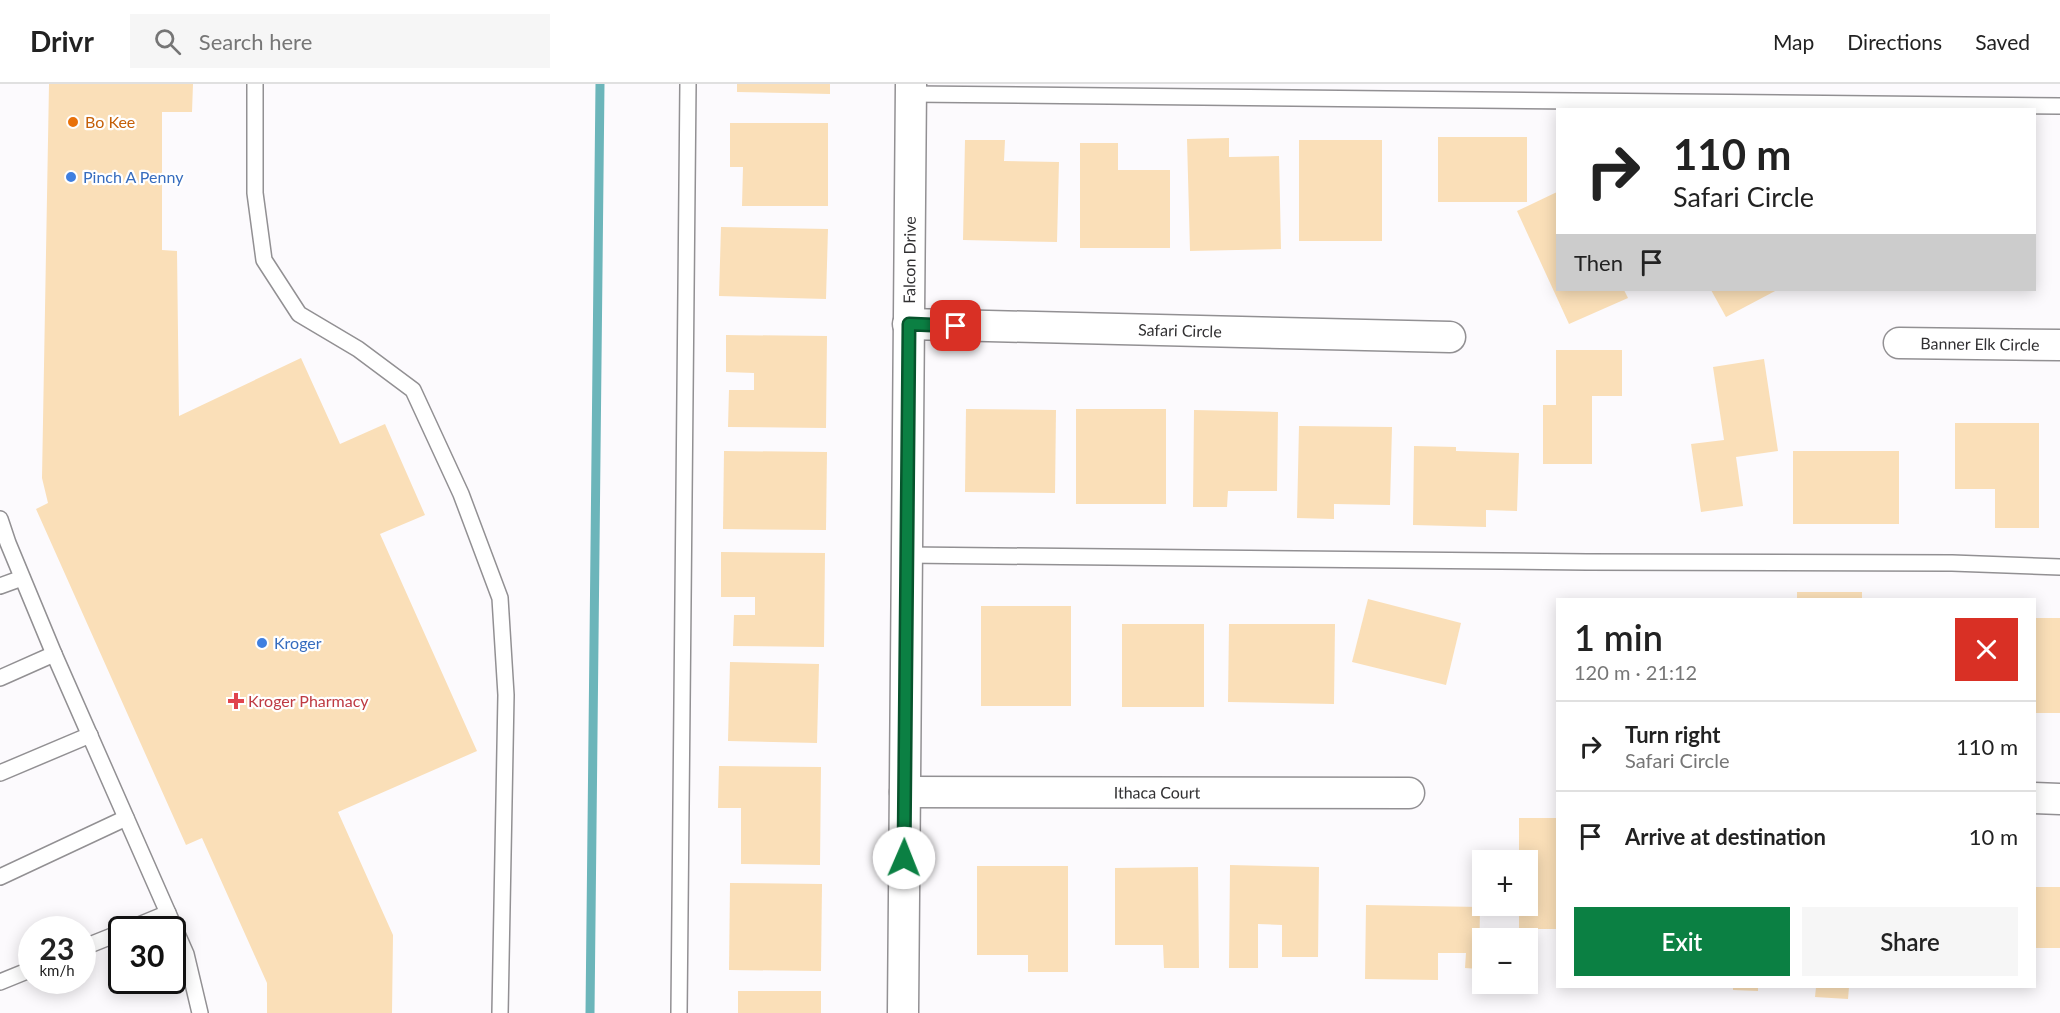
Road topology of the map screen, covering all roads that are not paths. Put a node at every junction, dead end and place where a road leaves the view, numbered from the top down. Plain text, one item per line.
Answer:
1 (255, 84) edge
2 (688, 84) edge
3 (911, 89) edge
4 (2060, 106) edge
5 (909, 324) junction
6 (1450, 337) dead end
7 (1899, 343) dead end
8 (2060, 345) edge
9 (0, 519) edge
10 (907, 555) junction
11 (2060, 567) edge
12 (22, 578) junction
13 (0, 586) edge
14 (54, 654) junction
15 (0, 678) edge
16 (90, 735) junction
17 (0, 773) edge
18 (905, 792) junction
19 (1409, 793) dead end
20 (2036, 798) edge
21 (2060, 799) edge
22 (126, 818) junction
23 (0, 877) edge
24 (168, 913) junction
25 (161, 916) edge
26 (18, 975) edge
27 (0, 982) edge
28 (200, 1013) edge
29 (500, 1013) edge
30 (679, 1013) edge
31 (903, 1013) edge

1 - 29 lane
2 - 30 lane
3 - 4 lane
3 - 5 street, Falcon Drive
5 - 6 street, Safari Circle
5 - 10 street, Falcon Drive
7 - 8 street, Banner Elk Circle
9 - 12 lane
10 - 11 lane
10 - 18 street, Falcon Drive
12 - 13 lane
12 - 14 lane
14 - 15 lane
14 - 16 lane
16 - 17 lane
16 - 22 lane
18 - 19 street, Ithaca Court
18 - 31 street, Falcon Drive
20 - 21 street
22 - 23 lane
22 - 24 lane
24 - 25 lane
24 - 28 lane
26 - 27 lane

